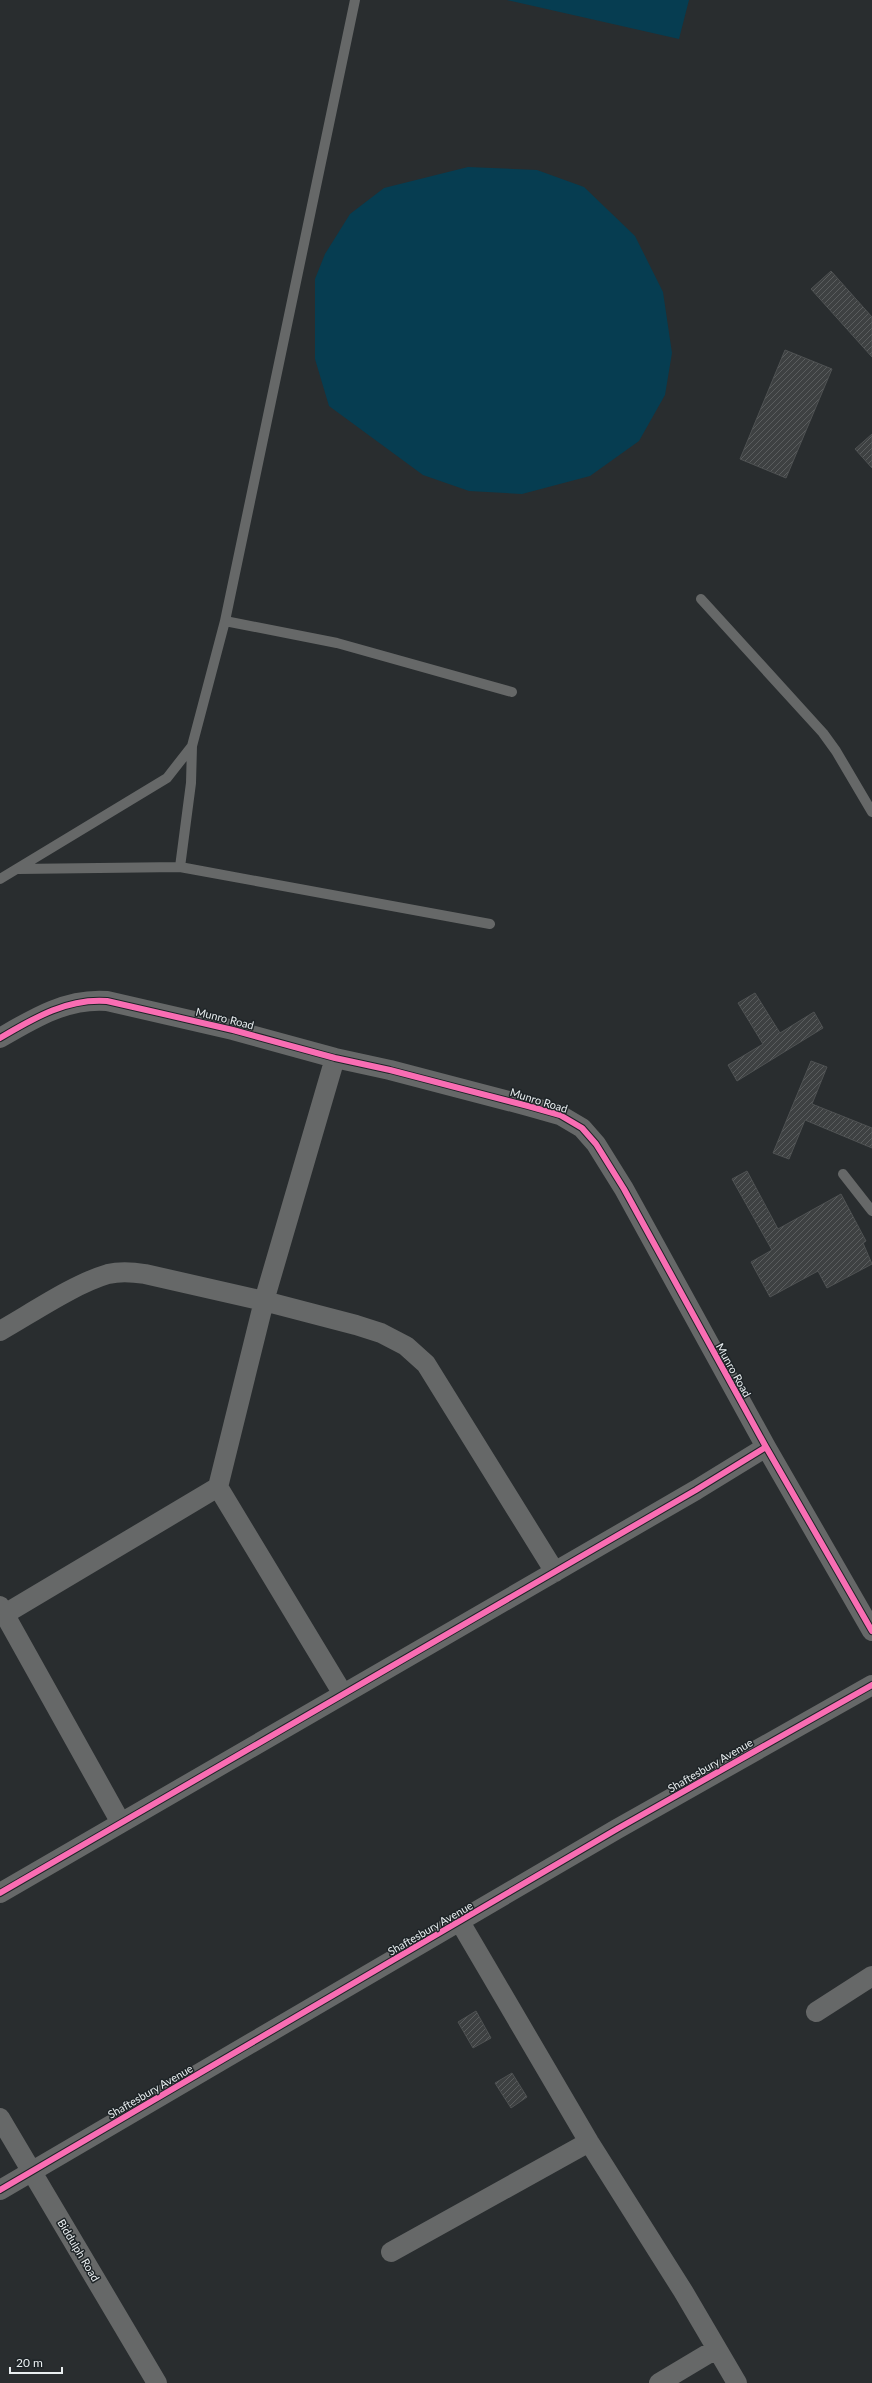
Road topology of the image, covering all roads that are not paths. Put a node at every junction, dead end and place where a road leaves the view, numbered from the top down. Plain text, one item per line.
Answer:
1 (354, 0) edge
2 (701, 599) dead end
3 (225, 621) junction
4 (512, 692) dead end
5 (192, 746) junction
6 (872, 812) edge
7 (180, 867) junction
8 (16, 870) junction
9 (0, 879) edge
10 (490, 924) dead end
11 (0, 1038) edge
12 (335, 1058) junction
13 (842, 1174) dead end
14 (872, 1211) edge
15 (264, 1301) junction
16 (0, 1331) edge
17 (766, 1447) junction
18 (218, 1488) junction
19 (555, 1572) junction
20 (2, 1610) edge
21 (872, 1631) edge
22 (872, 1685) edge
23 (342, 1694) junction
24 (121, 1823) junction
25 (0, 1893) edge
26 (460, 1922) junction
27 (872, 1976) edge
28 (816, 2012) dead end
29 (0, 2118) edge
30 (589, 2142) junction
31 (32, 2171) junction
32 (0, 2190) edge
33 (391, 2252) dead end
34 (716, 2349) junction
35 (157, 2383) edge
36 (659, 2383) edge
37 (737, 2383) edge

1 - 3 lane
2 - 6 lane
3 - 4 lane
3 - 5 lane
5 - 7 lane
5 - 8 lane
7 - 8 lane
7 - 10 lane
8 - 9 lane
11 - 12 street, Munro Road
12 - 15 street
12 - 17 street, Munro Road
13 - 14 lane
15 - 16 street
15 - 18 street
15 - 19 street
17 - 19 street
17 - 21 street, Munro Road
18 - 20 street
18 - 23 street
19 - 23 street
20 - 24 street
22 - 26 street, Shaftesbury Avenue
23 - 24 street
24 - 25 street
26 - 30 street
26 - 31 street, Shaftesbury Avenue
27 - 28 street
29 - 31 street, Biddulph Road
30 - 33 street
30 - 34 street
31 - 32 street, Shaftesbury Avenue
31 - 35 street, Biddulph Road
34 - 36 street
34 - 37 street

